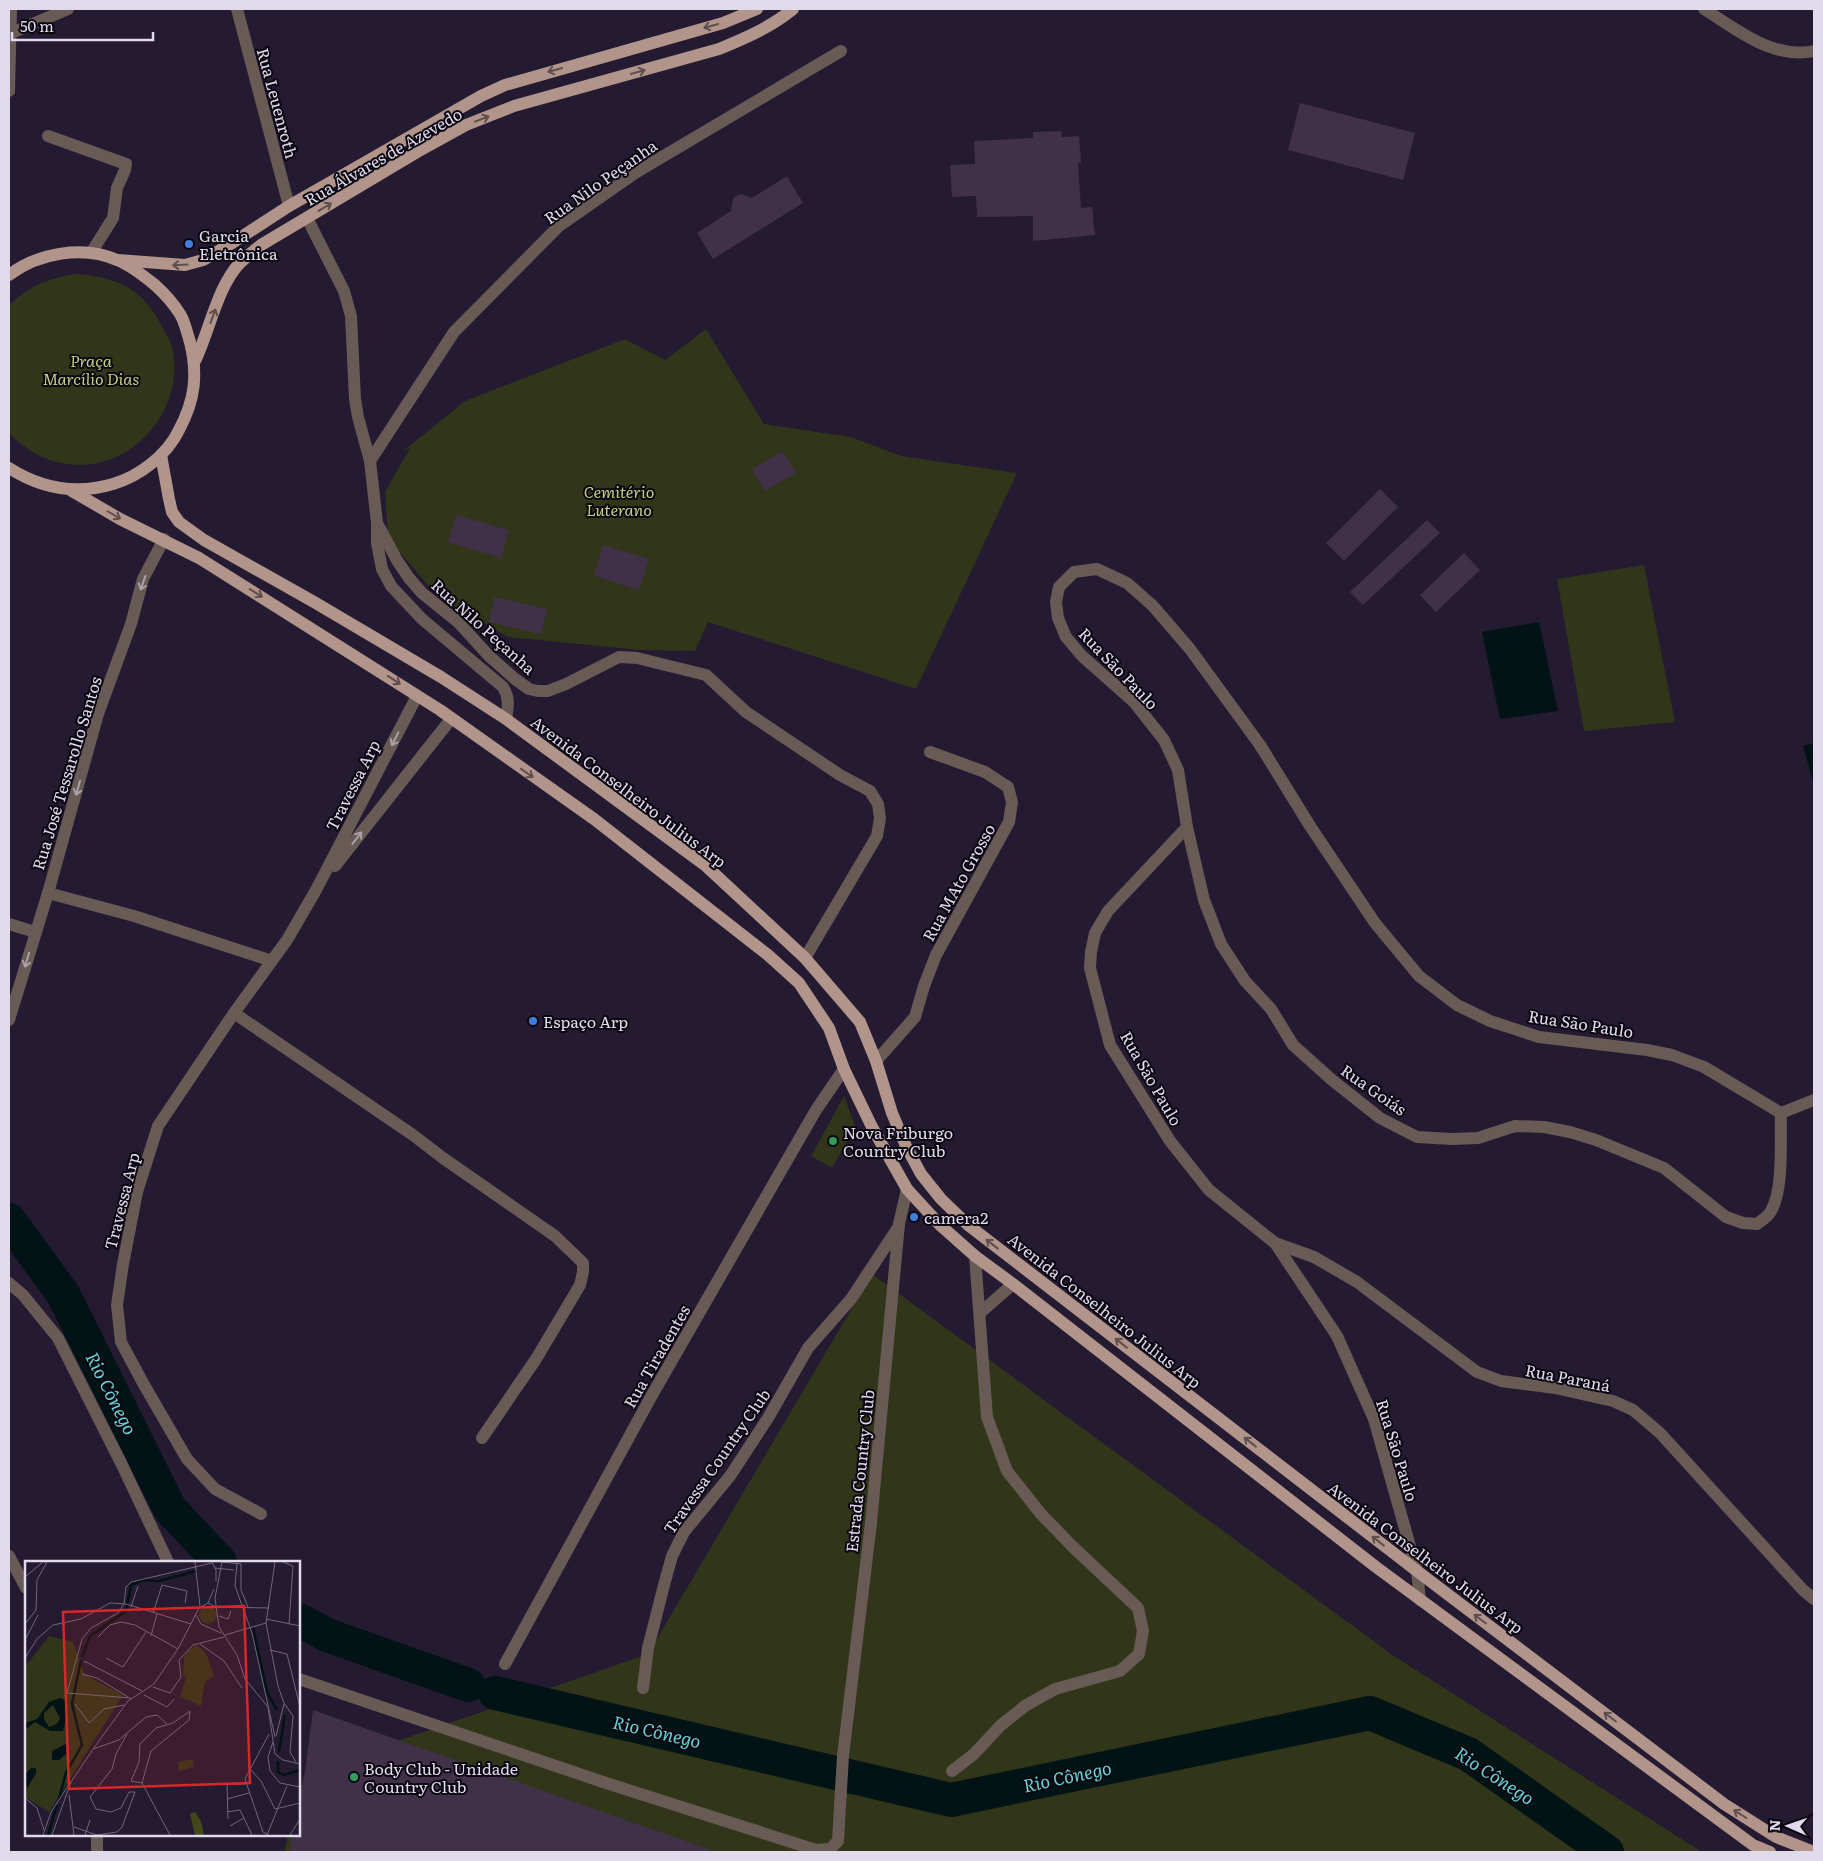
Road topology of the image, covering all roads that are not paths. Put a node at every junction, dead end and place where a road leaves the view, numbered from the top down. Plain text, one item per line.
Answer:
1 (11, 9) edge
2 (68, 9) edge
3 (237, 9) edge
4 (757, 9) edge
5 (793, 9) edge
6 (1704, 9) edge
7 (9, 34) edge
8 (841, 51) dead end
9 (1814, 51) edge
10 (9, 91) edge
11 (48, 136) dead end
12 (289, 206) junction
13 (307, 218) junction
14 (91, 253) junction
15 (118, 260) junction
16 (9, 275) edge
17 (195, 361) junction
18 (161, 455) junction
19 (370, 461) junction
20 (9, 468) edge
21 (72, 491) junction
22 (377, 523) junction
23 (164, 539) junction
24 (417, 696) junction
25 (451, 719) junction
26 (506, 719) junction
27 (930, 752) dead end
28 (1187, 827) junction
29 (316, 890) junction
30 (48, 893) junction
31 (9, 924) edge
32 (35, 932) junction
33 (806, 958) junction
34 (272, 961) junction
35 (234, 1013) junction
36 (9, 1020) edge
37 (876, 1061) junction
38 (844, 1069) junction
39 (1814, 1100) edge
40 (1781, 1113) junction
41 (907, 1189) junction
42 (900, 1224) junction
43 (1275, 1243) junction
44 (975, 1256) junction
45 (9, 1283) edge
46 (1013, 1284) junction
47 (980, 1313) junction
48 (482, 1438) dead end
49 (261, 1514) dead end
50 (9, 1556) edge
51 (168, 1561) edge
52 (1417, 1571) junction
53 (25, 1586) edge
54 (1814, 1599) edge
55 (1420, 1600) junction
56 (505, 1664) dead end
57 (300, 1679) edge
58 (643, 1688) dead end
59 (952, 1771) dead end
60 (97, 1836) edge
61 (1757, 1849) edge
62 (97, 1852) edge
63 (1770, 1852) edge
64 (1814, 1852) edge

1 - 7 street
2 - 7 street
3 - 12 street, Rua Leuenroth
4 -> 12 main road, Rua Álvares de Azevedo
13 -> 5 main road, Rua Álvares de Azevedo
6 - 9 street
7 - 10 street
8 - 19 street, Rua Nilo Peçanha
11 - 14 street
12 -> 15 main road, Rua Álvares de Azevedo
17 -> 13 main road, Rua Álvares de Azevedo
13 - 19 street, Rua Nilo Peçanha
14 - 15 main road
14 - 16 main road
15 - 17 main road
17 - 18 main road
18 - 21 main road
18 - 26 main road, Avenida Conselheiro Julius Arp
19 - 22 street, Rua Nilo Peçanha
20 - 21 main road
21 -> 23 main road
22 - 26 street, Rua Nilo Peçanha
22 - 33 street, Rua Nilo Peçanha
23 -> 24 main road
23 -> 30 street, Rua José Tessarollo Santos
24 - 25 main road
24 -> 29 street, Travessa Arp
29 -> 25 street, Travessa Arp
25 -> 38 main road
26 - 33 main road, Avenida Conselheiro Julius Arp
27 - 37 street, Rua MAto Grosso
28 - 40 street, Rua Goiás
28 - 40 street, Rua São Paulo
28 - 43 street, Rua São Paulo
29 - 34 street, Travessa Arp
30 - 32 street, Rua José Tessarollo Santos
30 - 34 street
31 - 32 street
32 -> 36 street, Rua José Tessarollo Santos
33 - 37 main road, Avenida Conselheiro Julius Arp
34 - 35 street, Travessa Arp
35 - 48 street
35 - 49 street, Travessa Arp
52 -> 37 main road, Avenida Conselheiro Julius Arp
38 - 41 main road
38 - 56 street, Rua Tiradentes
39 - 40 street
41 - 42 street, Estrada Country Club
41 - 44 main road
42 - 57 street, Estrada Country Club
42 - 58 street, Travessa Country Club
43 - 52 street, Rua São Paulo
43 - 54 street, Rua Paraná
44 - 46 main road
44 - 47 street
45 - 51 street
46 - 47 street
46 - 55 main road
47 - 59 street
50 - 53 street
52 - 55 street, Rua São Paulo
64 -> 52 main road, Avenida Conselheiro Julius Arp
55 - 61 main road
60 - 62 street
61 - 63 main road

